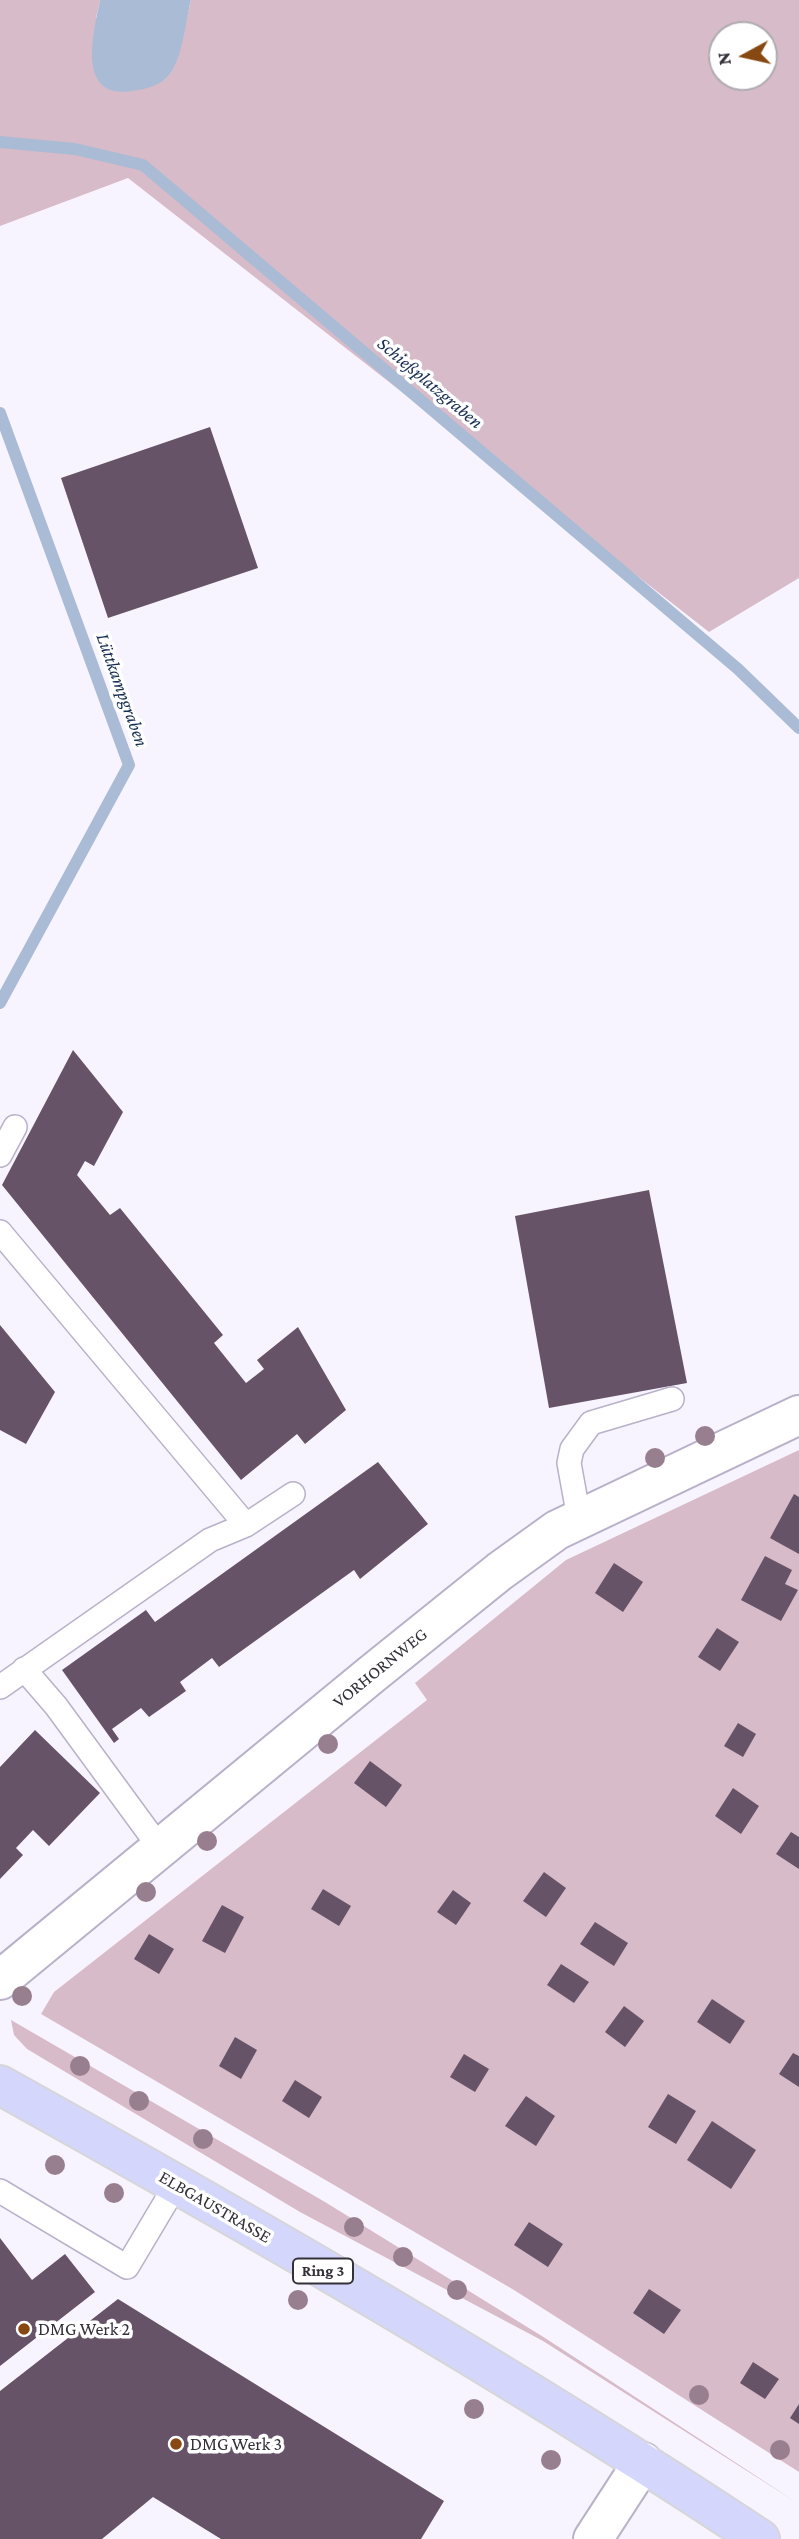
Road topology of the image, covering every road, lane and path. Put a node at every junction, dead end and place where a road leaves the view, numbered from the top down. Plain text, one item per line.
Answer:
1 (15, 1127) dead end
2 (0, 1155) edge
3 (0, 1232) edge
4 (672, 1399) dead end
5 (799, 1415) edge
6 (293, 1494) dead end
7 (579, 1518) junction
8 (246, 1525) junction
9 (24, 1669) junction
10 (0, 1687) edge
11 (160, 1847) junction
12 (0, 1980) edge
13 (0, 2085) edge
14 (177, 2183) junction
15 (0, 2191) edge
16 (643, 2462) junction
17 (593, 2539) edge
18 (760, 2539) edge

1 - 2 lane
3 - 8 lane
4 - 7 lane
5 - 7 street, VORHORNWEG
6 - 8 lane
7 - 11 street, VORHORNWEG
8 - 9 lane
9 - 10 lane
9 - 11 lane
11 - 12 street, VORHORNWEG
13 - 14 main road, ELBGAUSTRASSE / Ring 3
14 - 15 lane
14 - 16 main road, ELBGAUSTRASSE / Ring 3
16 - 17 street
16 - 18 main road, ELBGAUSTRASSE / Ring 3

